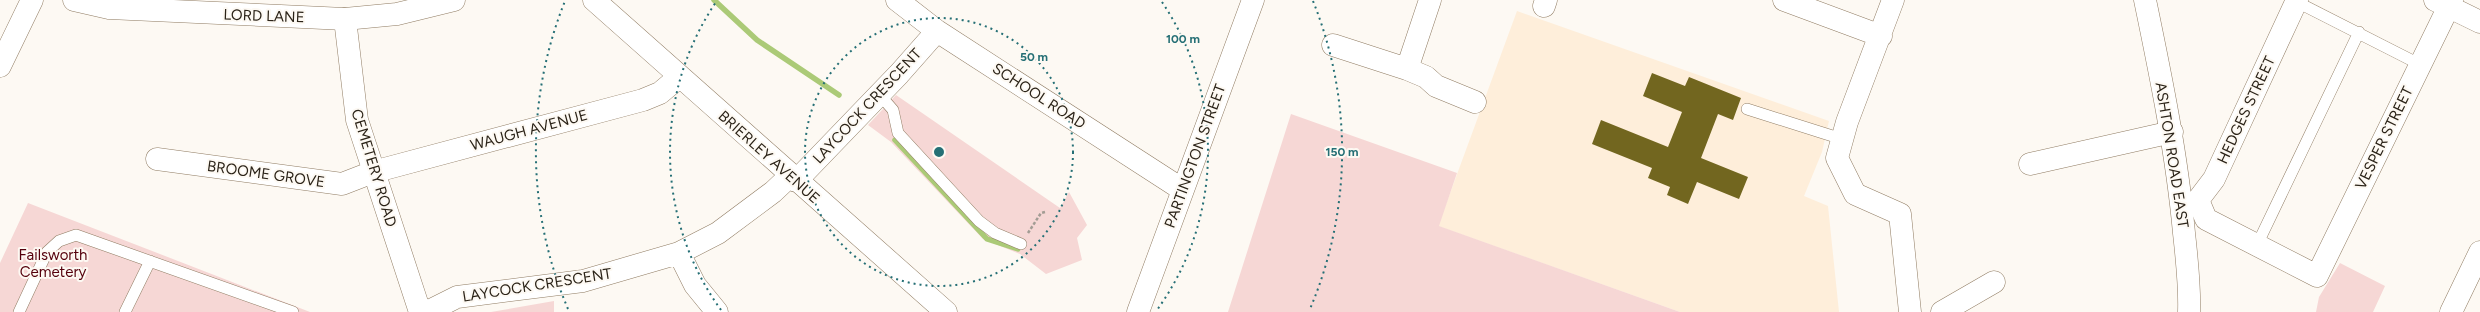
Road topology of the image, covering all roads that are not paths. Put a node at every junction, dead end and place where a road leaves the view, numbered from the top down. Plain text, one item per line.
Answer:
1 (32, 0) edge
2 (74, 0) edge
3 (454, 0) edge
4 (594, 0) edge
5 (896, 0) edge
6 (1253, 0) edge
7 (1430, 0) edge
8 (1784, 0) edge
9 (1893, 0) edge
10 (2145, 0) edge
11 (2296, 0) edge
12 (2445, 2) edge
13 (156, 6) edge
14 (345, 20) junction
15 (2480, 22) edge
16 (937, 31) junction
17 (2359, 32) junction
18 (1881, 36) junction
19 (1333, 45) dead end
20 (2419, 64) junction
21 (0, 66) edge
22 (1407, 69) junction
23 (679, 77) junction
24 (879, 94) junction
25 (1475, 102) dead end
26 (1747, 109) dead end
27 (1844, 130) junction
28 (2172, 132) junction
29 (157, 159) dead end
30 (2030, 164) dead end
31 (373, 172) junction
32 (793, 178) junction
33 (1183, 190) junction
34 (2190, 204) junction
35 (1021, 244) road end
36 (2257, 245) junction
37 (679, 252) junction
38 (2480, 252) edge
39 (150, 261) junction
40 (1994, 282) dead end
41 (19, 312) edge
42 (125, 312) edge
43 (293, 312) edge
44 (426, 312) edge
45 (717, 312) edge
46 (946, 312) edge
47 (1138, 312) edge
48 (1910, 312) edge
49 (1942, 312) edge
50 (2189, 312) edge
51 (2451, 312) edge

1 - 21 street
2 - 13 street, LORD LANE
3 - 14 street, LORD LANE
4 - 23 street, BRIERLEY AVENUE
5 - 16 street, SCHOOL ROAD
6 - 33 street, PARTINGTON STREET
7 - 22 street
8 - 18 street
9 - 18 street
10 - 28 street, ASHTON ROAD EAST
11 - 17 lane
11 - 34 street, HEDGES STREET
12 - 15 street
12 - 20 street, VESPER STREET
13 - 14 street, LORD LANE
14 - 31 street, CEMETERY ROAD
16 - 24 street, LAYCOCK CRESCENT
16 - 33 street, SCHOOL ROAD
17 - 20 lane
17 - 36 lane
18 - 27 street
19 - 22 street
20 - 36 street, VESPER STREET
22 - 25 street
23 - 31 street, WAUGH AVENUE
23 - 32 street, BRIERLEY AVENUE
24 - 32 street, LAYCOCK CRESCENT
24 - 35 lane
26 - 27 lane
27 - 48 street
28 - 30 street
28 - 34 street, ASHTON ROAD EAST
29 - 31 street, BROOME GROVE
31 - 44 street, CEMETERY ROAD
32 - 37 street, LAYCOCK CRESCENT
32 - 46 street, BRIERLEY AVENUE
33 - 47 street, PARTINGTON STREET
34 - 36 street
34 - 50 street, ASHTON ROAD EAST
37 - 44 street, LAYCOCK CRESCENT
37 - 45 street
38 - 51 street
39 - 41 lane
39 - 42 lane
39 - 43 lane
40 - 49 street

